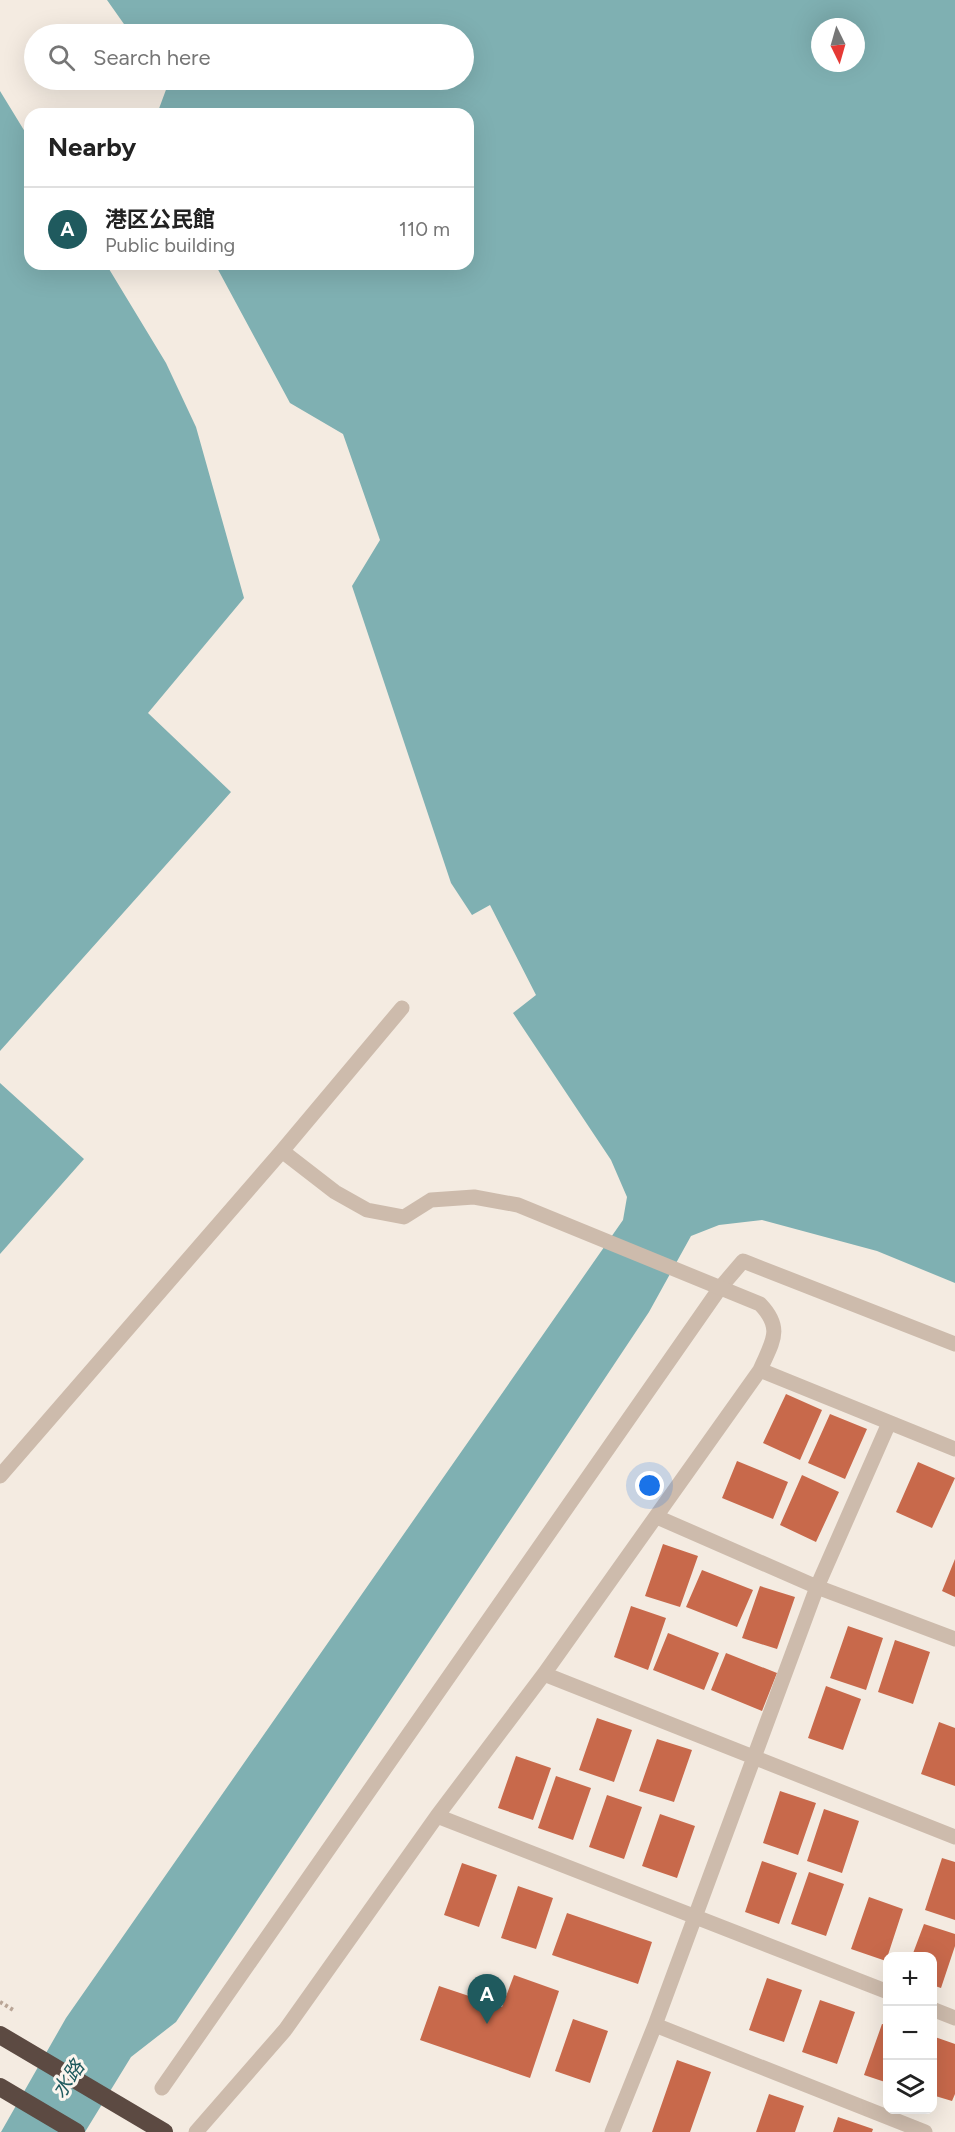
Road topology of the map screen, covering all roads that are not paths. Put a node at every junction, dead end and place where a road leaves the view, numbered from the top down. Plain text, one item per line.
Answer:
1 (402, 1008) dead end
2 (282, 1152) junction
3 (720, 1288) junction
4 (955, 1344) edge
5 (760, 1370) junction
6 (888, 1423) junction
7 (955, 1449) edge
8 (0, 1476) edge
9 (657, 1516) junction
10 (817, 1587) junction
11 (955, 1639) edge
12 (544, 1674) junction
13 (754, 1756) junction
14 (437, 1816) junction
15 (955, 1837) edge
16 (695, 1918) junction
17 (883, 1990) edge
18 (937, 2011) edge
19 (955, 2018) edge
20 (655, 2025) junction
21 (0, 2035) edge
22 (162, 2088) dead end
23 (5, 2089) edge
24 (76, 2132) edge
25 (164, 2132) edge
26 (196, 2132) edge
27 (612, 2132) edge
28 (925, 2132) edge

1 - 2 street
2 - 3 street
2 - 8 street
3 - 4 street
3 - 5 street
3 - 22 street
5 - 6 street
5 - 9 street
6 - 7 street
6 - 10 street
9 - 10 street
9 - 12 street
10 - 11 street
10 - 13 street
12 - 13 street
12 - 14 street
13 - 15 street
13 - 16 street
14 - 16 street
14 - 26 street
16 - 17 street
16 - 20 street
18 - 19 street
20 - 27 street
20 - 28 street
21 - 25 highway
23 - 24 highway

